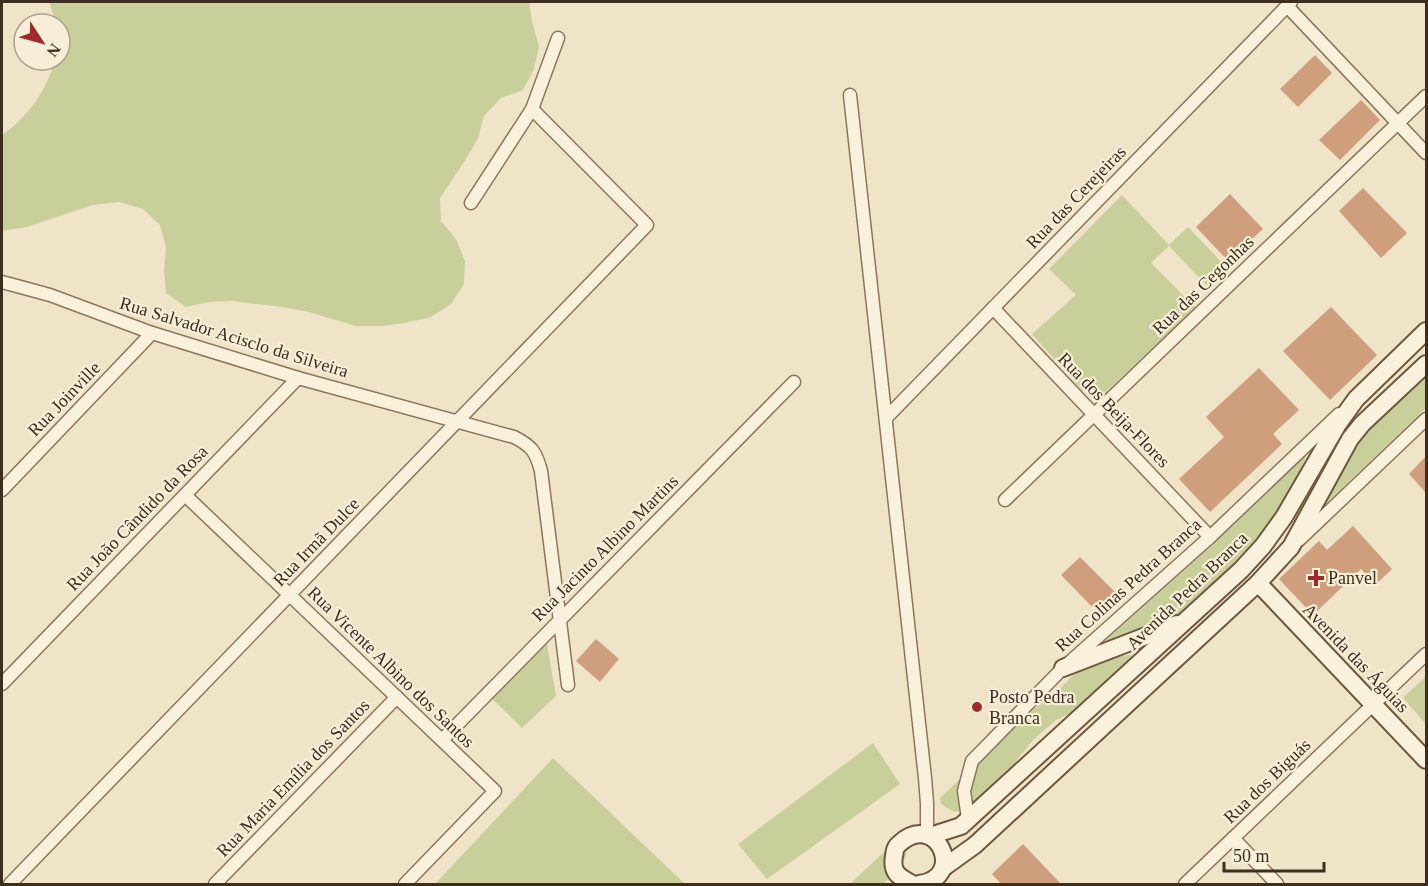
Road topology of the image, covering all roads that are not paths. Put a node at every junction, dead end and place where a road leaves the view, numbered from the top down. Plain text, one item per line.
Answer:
1 (1289, 4) edge
2 (558, 38) dead end
3 (850, 95) dead end
4 (1426, 96) edge
5 (532, 109) junction
6 (1398, 123) junction
7 (1426, 153) edge
8 (471, 203) dead end
9 (2, 282) edge
10 (993, 308) junction
11 (1426, 331) edge
12 (152, 333) junction
13 (1426, 364) edge
14 (298, 378) junction
15 (794, 382) dead end
16 (1356, 399) junction
17 (1094, 415) junction
18 (886, 418) junction
19 (1426, 419) edge
20 (457, 421) junction
21 (2, 490) edge
22 (184, 495) junction
23 (1005, 500) dead end
24 (1210, 537) junction
25 (1291, 547) junction
26 (1258, 583) junction
27 (290, 595) junction
28 (1187, 620) junction
29 (559, 621) junction
30 (1426, 654) edge
31 (1063, 668) junction
32 (2, 684) edge
33 (568, 685) dead end
34 (397, 698) junction
35 (1374, 704) junction
36 (442, 740) junction
37 (1426, 760) edge
38 (968, 819) junction
39 (929, 835) junction
40 (1233, 838) junction
41 (941, 875) edge
42 (890, 877) edge
43 (919, 884) edge
44 (10, 885) edge
45 (215, 885) edge
46 (405, 885) edge
47 (912, 885) edge
48 (1185, 885) edge
49 (1277, 885) edge

1 - 6 street
1 - 10 street, Rua das Cerejeiras
2 - 5 street
3 - 18 street
4 - 6 street, Rua das Cegonhas
5 - 8 street
5 - 20 street, Rua Irmã Dulce
6 - 7 street
6 - 17 street, Rua das Cegonhas
9 - 12 street, Rua Salvador Acisclo da Silveira
10 - 17 street, Rua dos Beija-Flores
10 - 18 street, Rua das Cerejeiras
11 - 16 main road, Avenida Pedra Branca
12 - 14 street, Rua Salvador Acisclo da Silveira
12 - 21 street, Rua Joinville
13 - 25 main road
14 - 20 street, Rua Salvador Acisclo da Silveira
14 - 22 street, Rua João Cândido da Rosa
15 - 29 street, Rua Jacinto Albino Martins
16 - 24 street, Rua Colinas Pedra Branca
16 - 28 main road, Avenida Pedra Branca
17 - 23 street, Rua das Cegonhas
17 - 24 street, Rua dos Beija-Flores
18 - 39 street
19 - 25 street
20 - 27 street, Rua Irmã Dulce
20 - 29 street, Rua Salvador Acisclo da Silveira
22 - 27 street, Rua Vicente Albino dos Santos
22 - 32 street, Rua João Cândido da Rosa
24 - 31 street, Rua Colinas Pedra Branca
25 - 26 main road
26 - 35 main road, Avenida das Águias
26 - 41 main road
27 - 34 street, Rua Vicente Albino dos Santos
27 - 44 street, Rua Irmã Dulce
28 - 31 main road
28 - 38 main road, Avenida Pedra Branca
29 - 33 street, Rua Salvador Acisclo da Silveira
29 - 36 street, Rua Jacinto Albino Martins
30 - 35 street, Rua dos Biguás
31 - 38 street, Rua Colinas Pedra Branca
34 - 36 street, Rua Vicente Albino dos Santos
34 - 45 street, Rua Maria Emília dos Santos
35 - 37 main road, Avenida das Águias
35 - 40 street, Rua dos Biguás
36 - 46 street, Rua Vicente Albino dos Santos
38 - 39 main road, Avenida Pedra Branca
39 - 41 main road
39 - 42 main road, Avenida Pedra Branca
40 - 48 street, Rua dos Biguás
40 - 49 street
41 - 43 main road
42 - 47 main road

